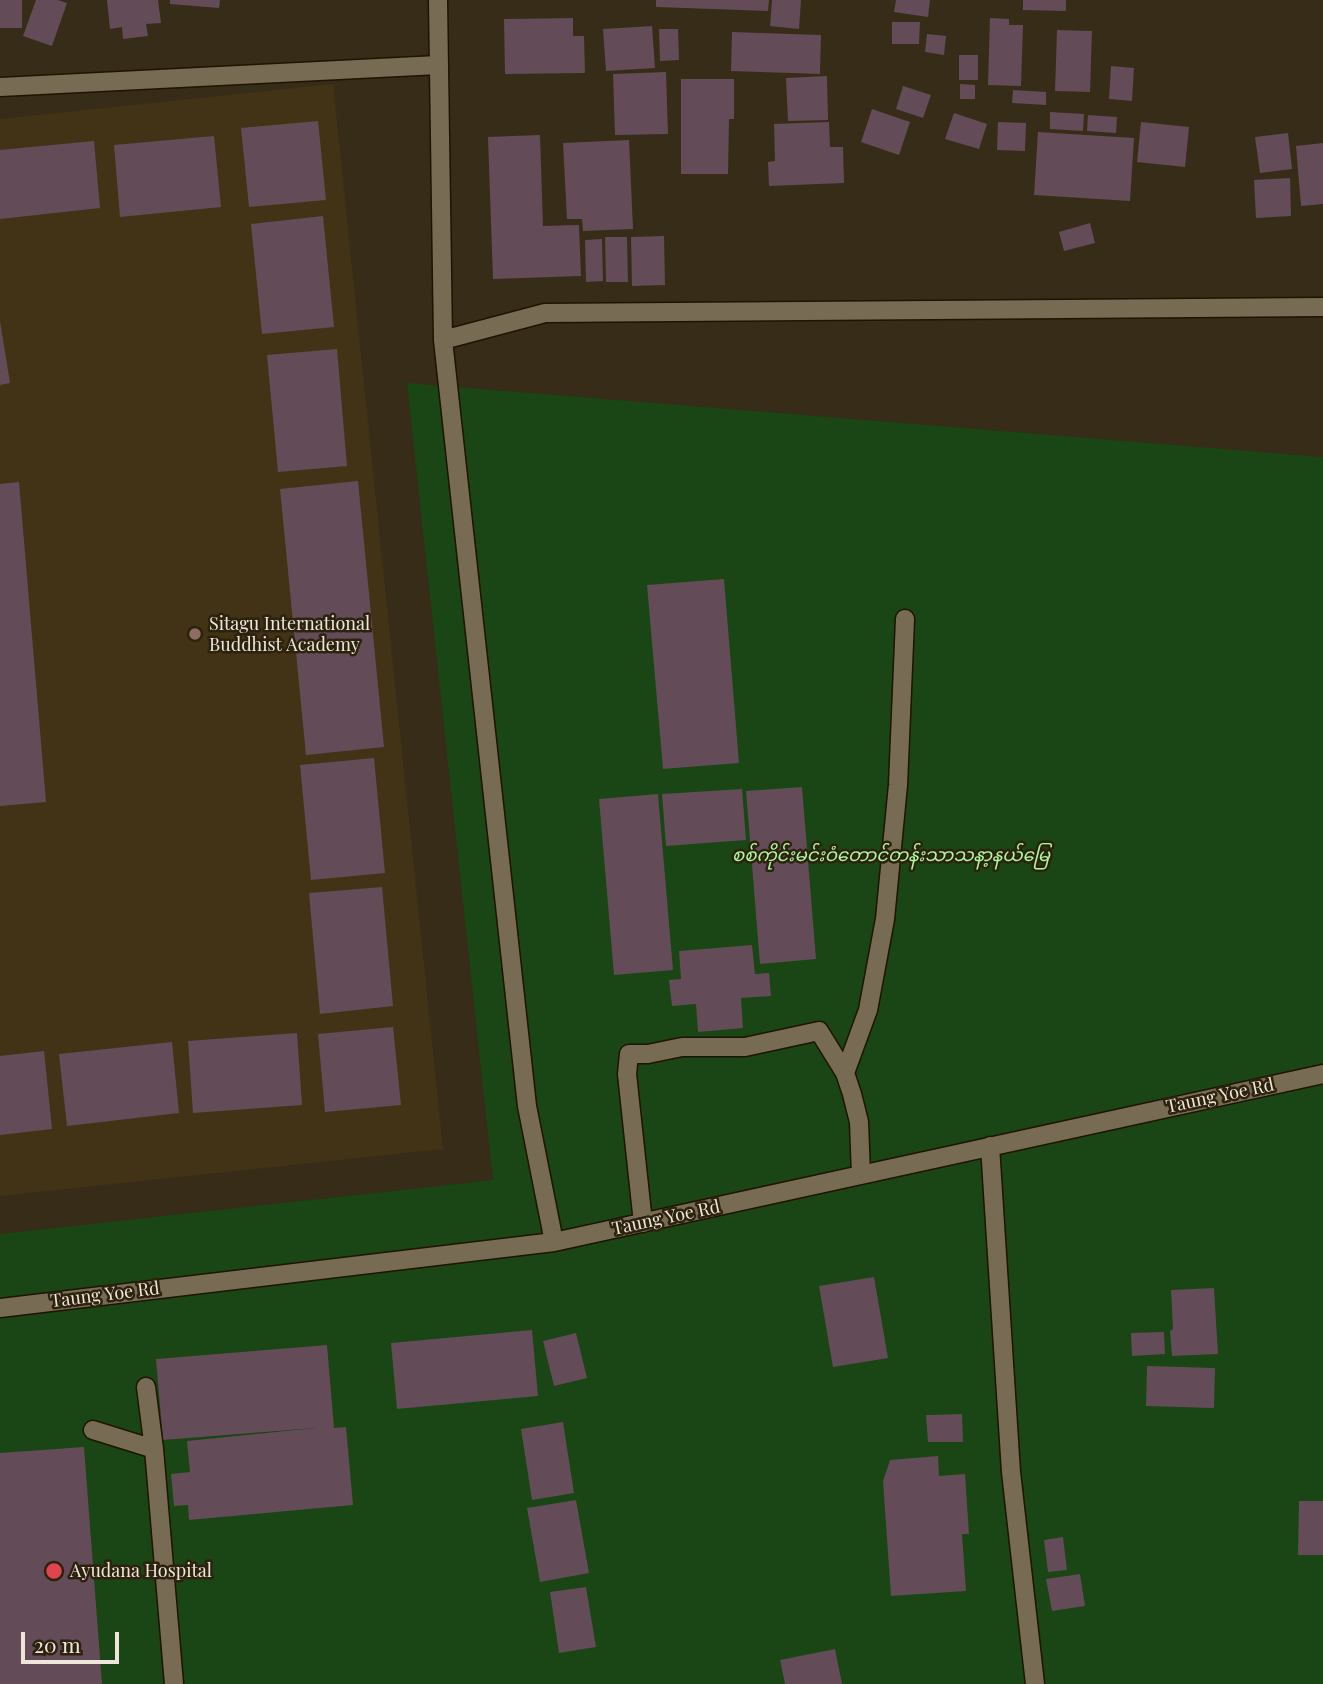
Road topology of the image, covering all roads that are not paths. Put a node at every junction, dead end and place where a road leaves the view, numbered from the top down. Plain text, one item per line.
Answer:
1 (438, 0) edge
2 (438, 65) junction
3 (0, 87) edge
4 (1323, 307) edge
5 (443, 340) junction
6 (905, 619) dead end
7 (845, 1073) junction
8 (1323, 1074) edge
9 (990, 1146) junction
10 (861, 1175) junction
11 (643, 1223) junction
12 (554, 1242) junction
13 (0, 1308) edge
14 (146, 1387) dead end
15 (93, 1430) dead end
16 (154, 1449) junction
17 (1035, 1676) edge
18 (174, 1684) edge
19 (1047, 1684) edge

1 - 2 street
2 - 3 street
2 - 5 street
4 - 5 street
5 - 12 street
6 - 7 street
7 - 10 street
7 - 11 street
8 - 9 street, Taung Yoe Rd
9 - 10 street, Taung Yoe Rd
9 - 17 street
10 - 11 street, Taung Yoe Rd
11 - 12 street, Taung Yoe Rd
12 - 13 street, Taung Yoe Rd
14 - 16 street
15 - 16 street
16 - 18 street
17 - 19 street

